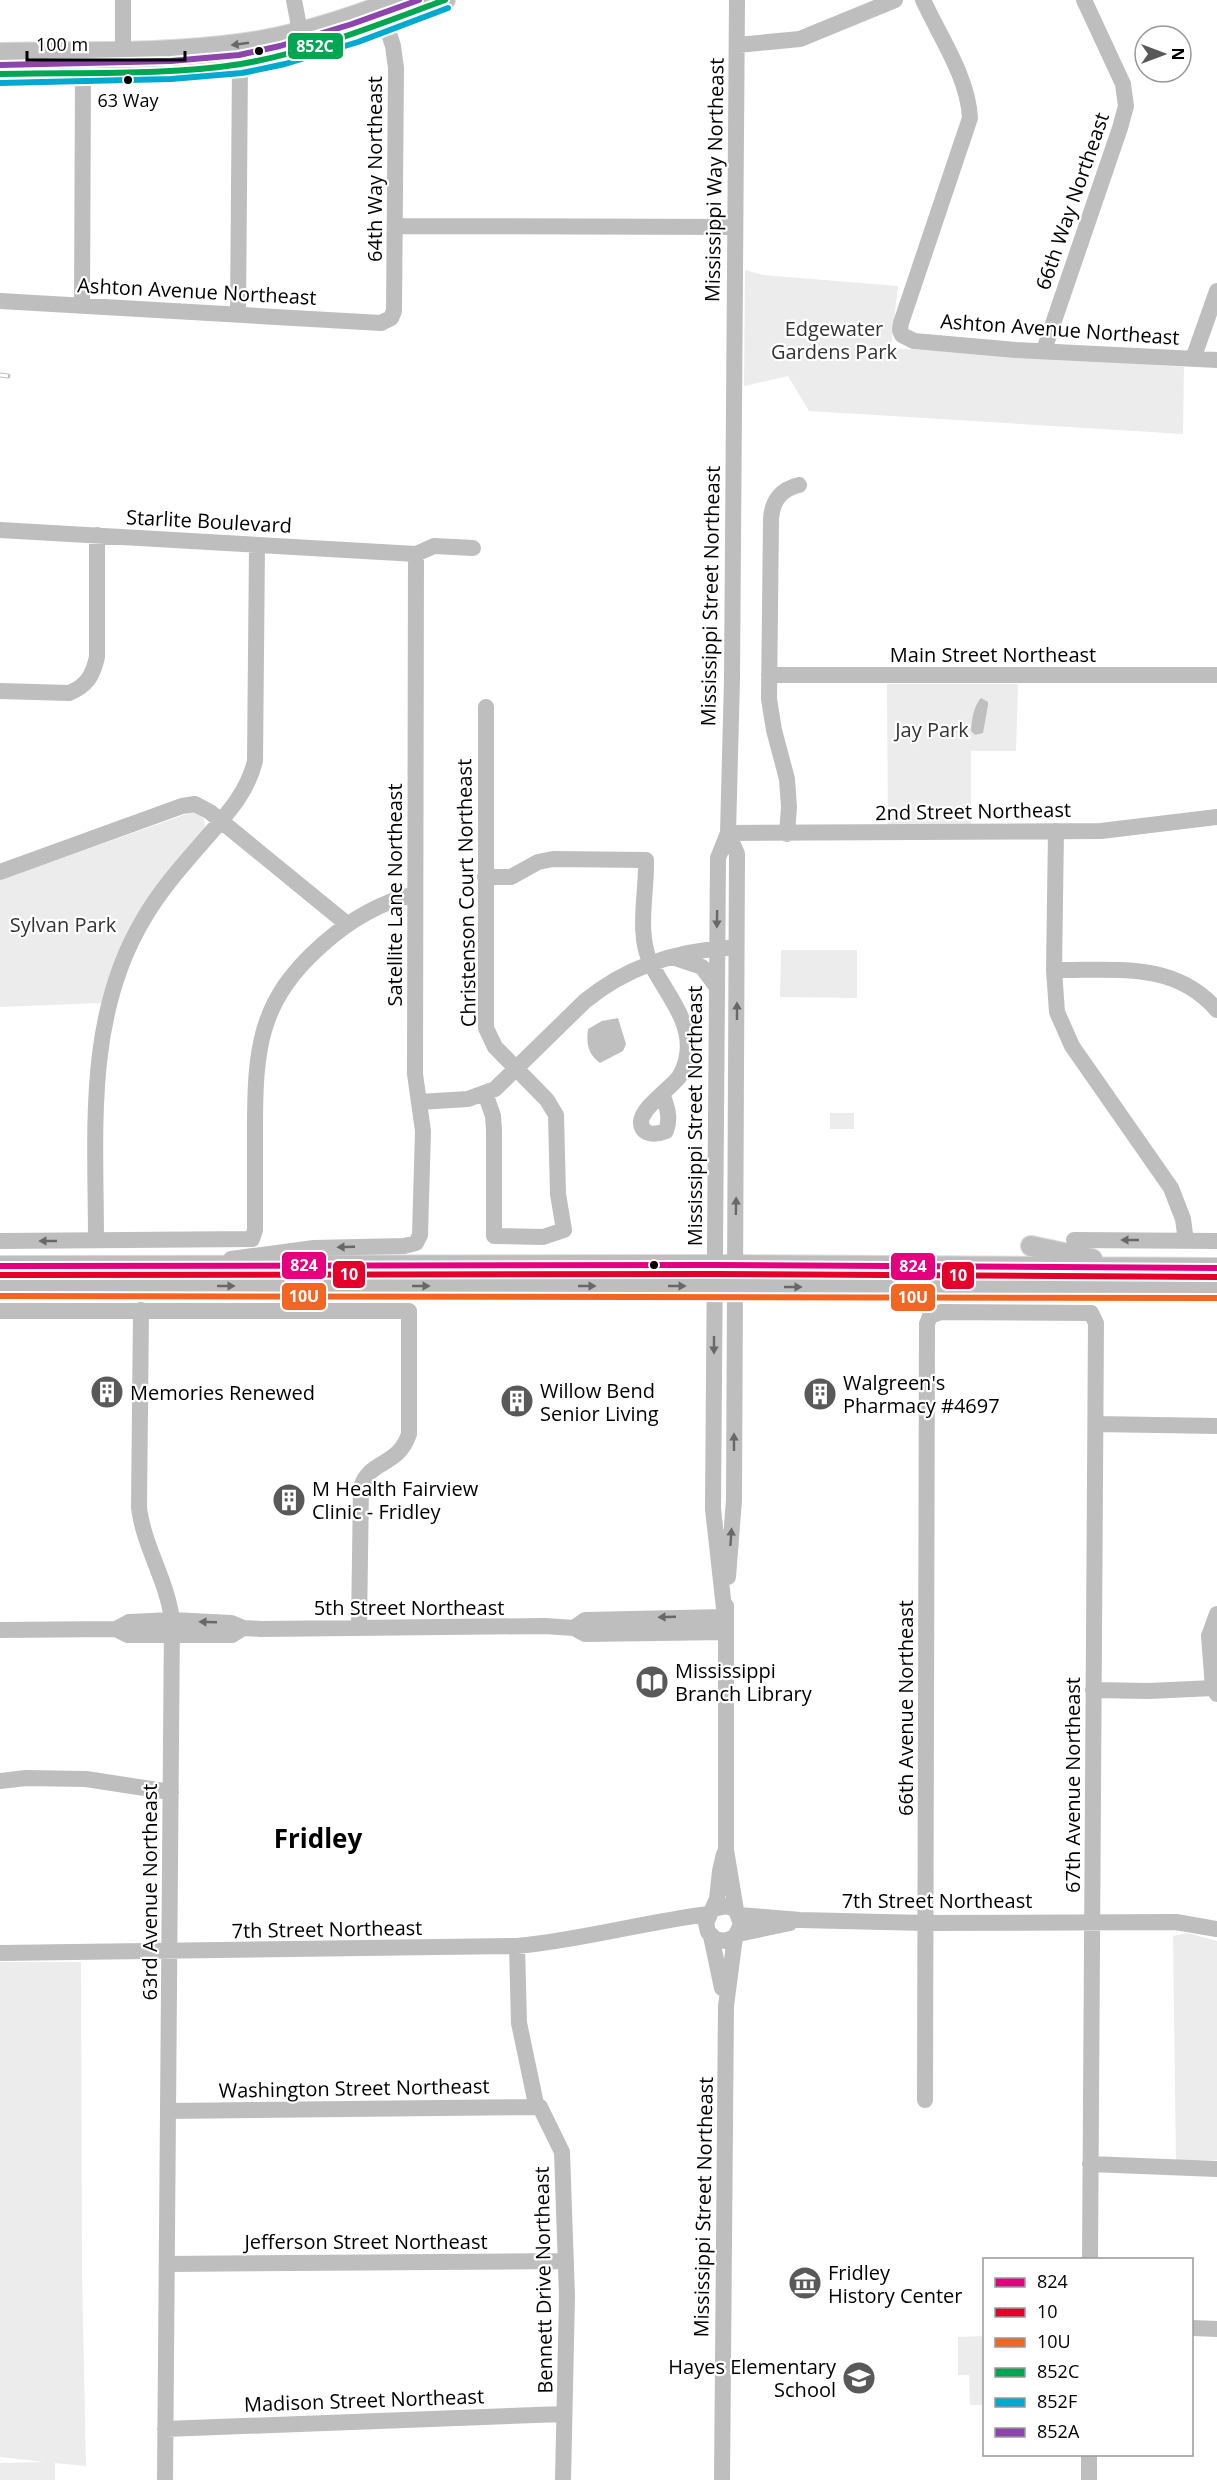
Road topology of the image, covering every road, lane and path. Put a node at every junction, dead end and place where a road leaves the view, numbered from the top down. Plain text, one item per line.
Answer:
1 (123, 0) edge
2 (294, 0) edge
3 (397, 0) edge
4 (445, 0) edge
5 (736, 0) edge
6 (895, 0) edge
7 (923, 0) edge
8 (1084, 0) edge
9 (385, 21) junction
10 (300, 32) junction
11 (736, 45) junction
12 (123, 50) junction
13 (0, 53) edge
14 (240, 64) junction
15 (124, 71) junction
16 (83, 72) junction
17 (0, 74) edge
18 (395, 226) junction
19 (734, 227) junction
20 (1217, 291) edge
21 (0, 301) edge
22 (82, 306) junction
23 (238, 315) junction
24 (391, 318) joint
25 (1044, 350) junction
26 (1194, 359) junction
27 (734, 360) joint
28 (1217, 360) edge
29 (799, 485) dead end
30 (0, 530) edge
31 (97, 535) junction
32 (257, 545) junction
33 (473, 548) dead end
34 (416, 554) junction
35 (769, 675) junction
36 (1217, 675) edge
37 (0, 691) edge
38 (486, 707) dead end
39 (1217, 817) edge
40 (222, 821) junction
41 (1056, 831) junction
42 (728, 833) junction
43 (787, 834) junction
44 (0, 872) edge
45 (485, 877) junction
46 (415, 894) junction
47 (347, 924) junction
48 (736, 947) junction
49 (716, 949) junction
50 (668, 957) junction
51 (651, 963) junction
52 (1054, 970) junction
53 (716, 986) junction
54 (1217, 1010) edge
55 (516, 1070) junction
56 (485, 1093) junction
57 (662, 1094) dead end
58 (419, 1102) junction
59 (96, 1240) junction
60 (1074, 1240) dead end
61 (0, 1241) edge
62 (1186, 1241) junction
63 (1217, 1241) edge
64 (1030, 1246) dead end
65 (199, 1265) junction
66 (714, 1265) junction
67 (735, 1265) junction
68 (0, 1266) edge
69 (1126, 1268) junction
70 (1217, 1268) edge
71 (714, 1286) junction
72 (0, 1287) edge
73 (735, 1287) junction
74 (1217, 1289) edge
75 (141, 1310) junction
76 (0, 1311) edge
77 (1091, 1313) joint
78 (1096, 1424) junction
79 (1217, 1426) edge
80 (1217, 1614) edge
81 (725, 1624) junction
82 (172, 1627) junction
83 (359, 1628) junction
84 (0, 1630) edge
85 (1093, 1689) junction
86 (1215, 1691) edge
87 (0, 1781) edge
88 (171, 1792) junction
89 (726, 1850) junction
90 (711, 1912) junction
91 (738, 1912) junction
92 (800, 1920) junction
93 (1092, 1921) junction
94 (925, 1923) junction
95 (652, 1924) junction
96 (1217, 1929) edge
97 (710, 1934) junction
98 (736, 1935) junction
99 (517, 1946) junction
100 (170, 1952) junction
101 (0, 1953) edge
102 (726, 2006) junction
103 (925, 2100) dead end
104 (540, 2107) junction
105 (168, 2111) junction
106 (1090, 2164) junction
107 (1217, 2169) edge
108 (1090, 2258) edge
109 (566, 2261) junction
110 (167, 2264) junction
111 (1193, 2328) edge
112 (1217, 2329) edge
113 (564, 2414) junction
114 (165, 2429) junction
115 (1089, 2456) edge
116 (165, 2480) edge
117 (563, 2480) edge
118 (722, 2480) edge
119 (1089, 2480) edge

1 - 12 street
2 - 10 street
3 - 10 main road
4 - 9 main road
5 - 11 street, Mississippi Way Northeast
6 - 11 street
7 - 25 street, Ashton Avenue Northeast
8 - 25 street, 66th Way Northeast
9 - 14 main road
9 - 18 street, 64th Way Northeast
10 -> 12 main road
11 - 19 street, Mississippi Way Northeast
12 - 13 main road
12 - 15 street
14 - 15 main road
14 - 23 street
15 - 16 main road
16 - 17 main road
16 - 22 street
18 - 19 street
18 - 24 street, 64th Way Northeast
19 - 27 street, Mississippi Way Northeast
20 - 26 street
21 - 22 street, Ashton Avenue Northeast
22 - 23 street, Ashton Avenue Northeast
23 - 24 street, Ashton Avenue Northeast
25 - 26 street, Ashton Avenue Northeast
26 - 28 street, Ashton Avenue Northeast
27 - 42 street, Mississippi Street Northeast
29 - 35 street
30 - 31 street, Starlite Boulevard
31 - 32 street, Starlite Boulevard
31 - 37 street
32 - 34 street, Starlite Boulevard
32 - 40 street
33 - 34 street, Starlite Boulevard
34 - 46 street, Satellite Lane Northeast
35 - 36 street, Main Street Northeast
35 - 43 street
38 - 45 street, Christenson Court Northeast
39 - 41 street, 2nd Street Northeast
40 - 44 street
40 - 47 street
40 - 59 street
41 - 43 street, 2nd Street Northeast
41 - 52 street
42 - 43 street, 2nd Street Northeast
42 - 48 street, Mississippi Street Northeast
42 -> 49 street, Mississippi Street Northeast
45 - 51 street
45 - 55 street, Christenson Court Northeast
46 - 47 street
46 - 58 street, Satellite Lane Northeast
47 - 59 street
48 - 49 street
67 -> 48 street, Mississippi Street Northeast
49 - 50 street
49 - 53 street, Mississippi Street Northeast
50 - 51 street
50 - 53 street
51 - 55 street
51 - 57 street
52 - 54 street
52 - 62 street
53 - 66 street, Mississippi Street Northeast
55 - 56 street
55 - 56 street, Christenson Court Northeast
56 - 58 street
58 -> 65 street, Satellite Lane Northeast
59 -> 61 street
62 -> 60 street
62 - 63 street
64 - 69 main road
65 - 66 main road
65 - 68 main road
66 - 67 main road
66 - 71 street, Mississippi Street Northeast
67 - 69 main road
67 - 73 street, Mississippi Street Northeast
69 - 70 main road
72 -> 71 main road
71 - 73 main road
71 -> 81 street, Mississippi Street Northeast
73 -> 74 main road
81 -> 73 street, Mississippi Street Northeast
75 - 76 street
75 - 82 street, 63rd Avenue Northeast
75 - 83 street
77 - 78 street, 67th Avenue Northeast
77 - 94 street, 66th Avenue Northeast
78 - 79 street
78 - 85 street, 67th Avenue Northeast
80 - 86 street
81 - 83 street, 5th Street Northeast
81 - 89 street, Mississippi Street Northeast
82 - 83 street, 5th Street Northeast
82 - 84 street, 5th Street Northeast
82 - 88 street, 63rd Avenue Northeast
85 - 86 street
85 - 93 street, 67th Avenue Northeast
87 - 88 street
88 - 100 street, 63rd Avenue Northeast
89 - 90 street, Mississippi Street Northeast
89 - 91 street, Mississippi Street Northeast
90 - 91 street
90 - 95 street, 7th Street Northeast
90 - 97 street
91 - 92 street, 7th Street Northeast
91 - 98 street
92 - 94 street, 7th Street Northeast
92 - 98 street, 7th Street Northeast
93 - 94 street, 7th Street Northeast
93 - 96 street, 7th Street Northeast
93 - 106 street, 67th Avenue Northeast
94 - 103 street, 66th Avenue Northeast
95 - 97 street, 7th Street Northeast
95 - 99 street, 7th Street Northeast
97 - 98 street
97 - 102 street, Mississippi Street Northeast
98 - 102 street, Mississippi Street Northeast
99 - 100 street, 7th Street Northeast
99 - 104 street, Bennett Drive Northeast
100 - 101 street, 7th Street Northeast
100 - 105 street, 63rd Avenue Northeast
102 - 118 street, Mississippi Street Northeast
104 - 105 street, Washington Street Northeast
104 - 109 street, Bennett Drive Northeast
105 - 110 street, 63rd Avenue Northeast
106 - 107 street
106 - 108 street, 67th Avenue Northeast
109 - 110 street, Jefferson Street Northeast
109 - 113 street, Bennett Drive Northeast
110 - 114 street, 63rd Avenue Northeast
111 - 112 street
113 - 114 street, Madison Street Northeast
113 - 117 street, Bennett Drive Northeast
114 - 116 street, 63rd Avenue Northeast
115 - 119 street

